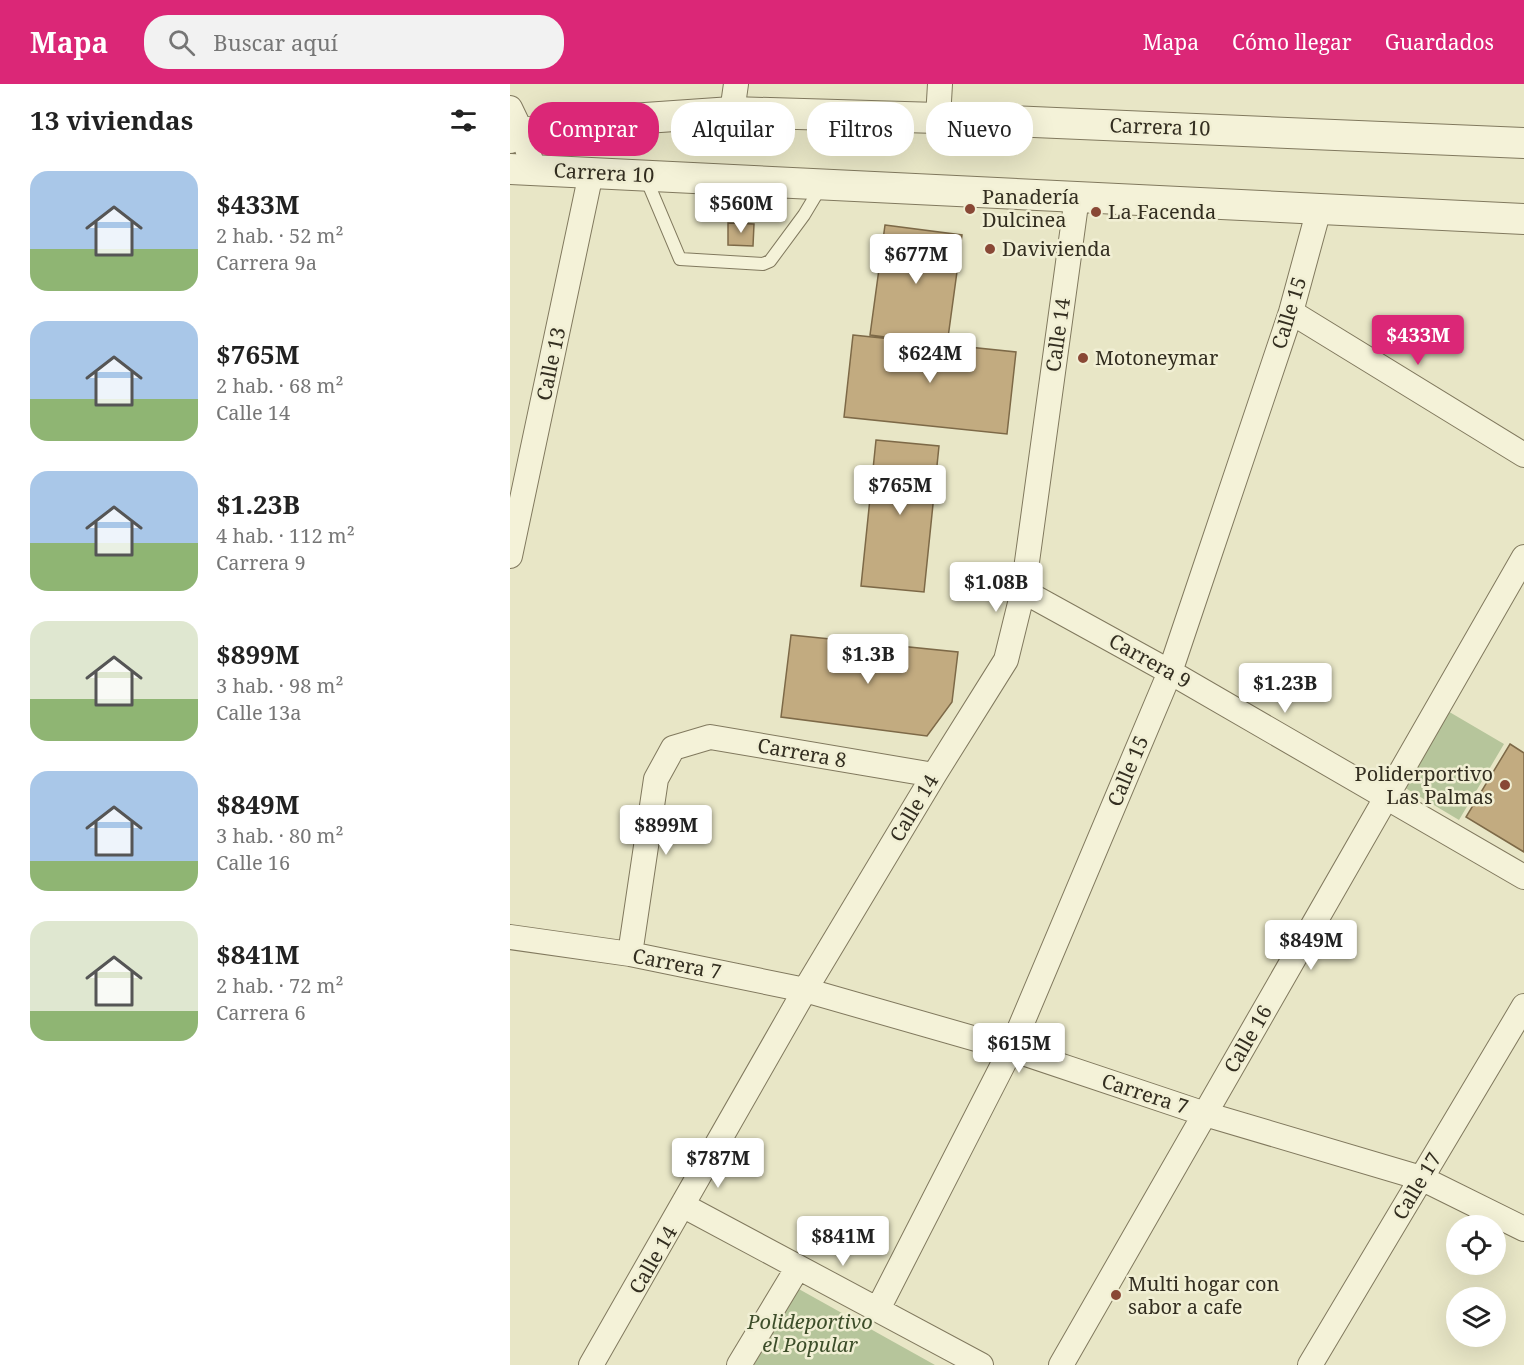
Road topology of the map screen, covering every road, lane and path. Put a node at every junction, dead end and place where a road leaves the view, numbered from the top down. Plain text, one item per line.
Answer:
1 (940, 84) edge
2 (734, 98) edge
3 (939, 102) edge
4 (926, 117) edge
5 (1033, 122) edge
6 (514, 126) edge
7 (1524, 143) edge
8 (522, 169) edge
9 (591, 173) junction
10 (644, 175) junction
11 (823, 184) junction
12 (1077, 197) junction
13 (1319, 209) junction
14 (1524, 219) edge
15 (1291, 312) junction
16 (1524, 455) edge
17 (510, 556) edge
18 (1524, 557) edge
19 (1023, 591) junction
20 (1170, 672) junction
21 (934, 775) junction
22 (1386, 798) junction
23 (1524, 877) edge
24 (510, 937) edge
25 (630, 954) junction
26 (805, 990) junction
27 (1524, 1006) edge
28 (1011, 1049) junction
29 (1204, 1114) junction
30 (1421, 1178) junction
31 (684, 1206) junction
32 (1524, 1229) edge
33 (798, 1267) junction
34 (878, 1309) junction
35 (591, 1365) edge
36 (739, 1365) edge
37 (981, 1365) edge
38 (1061, 1365) edge
39 (1310, 1365) edge

1 - 3 street
2 - 4 street, Carrera 10
2 - 6 street, Carrera 10
5 - 7 street, Carrera 10
6 - 8 street
8 - 9 street, Carrera 10
9 - 10 street, Carrera 10
9 - 17 street, Calle 13
10 - 11 street, Carrera 10
10 - 11 lane
11 - 12 street, Carrera 10
12 - 13 street, Carrera 10
12 - 19 street, Calle 14
13 - 14 street, Carrera 10
13 - 15 street, Calle 15
15 - 16 street
15 - 20 street, Calle 15
18 - 22 street, Calle 16
19 - 20 street, Carrera 9
19 - 21 street, Calle 14
20 - 22 street, Carrera 9
20 - 28 street, Calle 15
21 - 25 street, Carrera 8
21 - 26 street, Calle 14
22 - 23 street, Carrera 9
22 - 29 street, Calle 16
24 - 25 street, Carrera 7
25 - 26 street, Carrera 7
26 - 28 street, Carrera 7
26 - 31 street, Calle 14
27 - 30 street, Calle 17
28 - 29 street, Carrera 7
28 - 34 street, Calle 15
29 - 30 street, Carrera 7
29 - 38 street, Calle 16
30 - 32 street, Carrera 7
30 - 39 street, Calle 17
31 - 33 street
31 - 35 street, Calle 14
33 - 34 street
33 - 36 street
34 - 37 street

